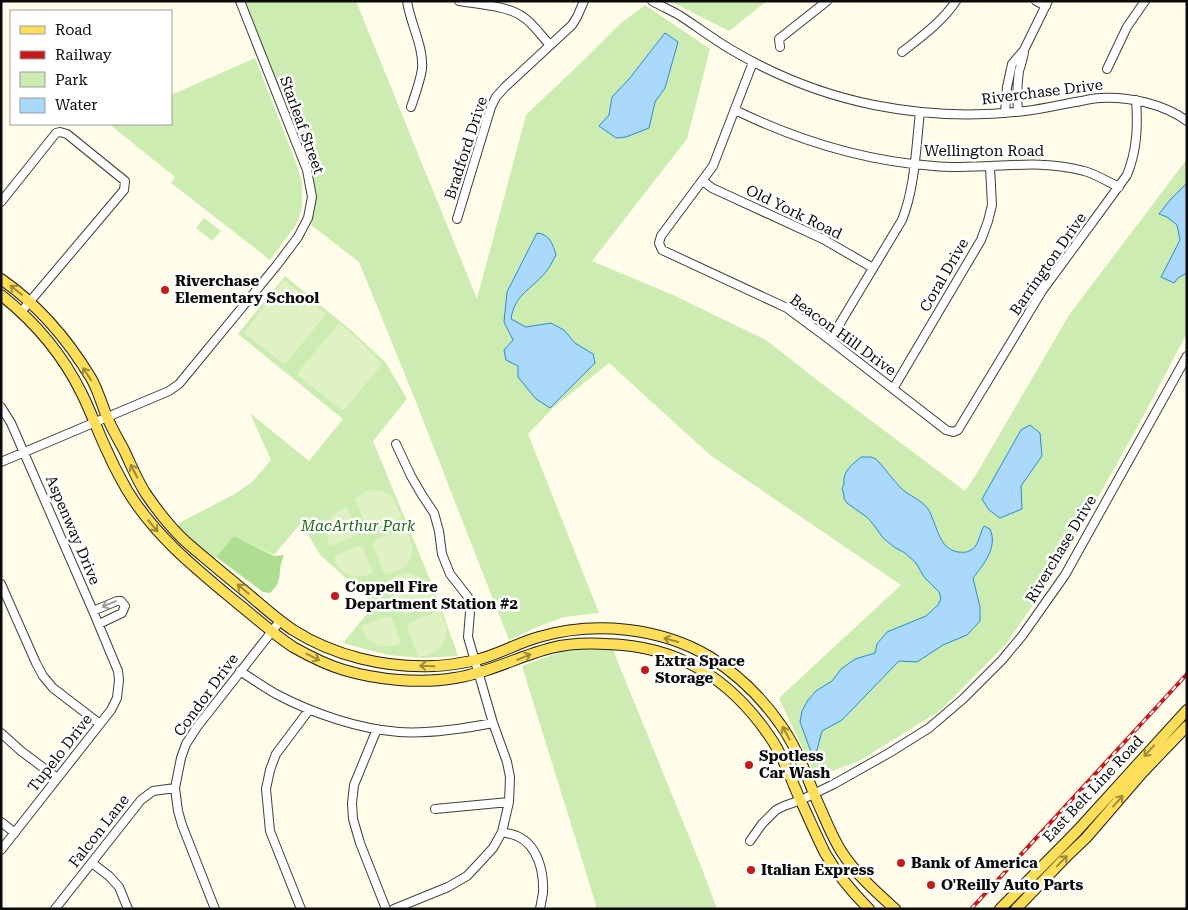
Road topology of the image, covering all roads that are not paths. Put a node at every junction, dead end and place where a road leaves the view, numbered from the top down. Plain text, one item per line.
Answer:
1 (240, 1) edge
2 (407, 1) edge
3 (459, 1) edge
4 (584, 1) edge
5 (652, 1) edge
6 (827, 1) edge
7 (956, 1) edge
8 (1036, 1) edge
9 (1145, 1) edge
10 (1047, 4) edge
11 (550, 45) junction
12 (780, 47) dead end
13 (1024, 50) junction
14 (902, 52) dead end
15 (753, 62) junction
16 (1107, 70) dead end
17 (1136, 100) junction
18 (411, 107) dead end
19 (735, 110) junction
20 (920, 112) junction
21 (1005, 112) junction
22 (1018, 112) junction
23 (1187, 121) edge
24 (914, 164) junction
25 (990, 167) junction
26 (703, 181) junction
27 (1119, 187) junction
28 (1, 202) edge
29 (457, 219) dead end
30 (873, 268) junction
31 (1, 279) edge
32 (1, 295) edge
33 (30, 302) junction
34 (22, 312) junction
35 (830, 340) junction
36 (1187, 356) edge
37 (893, 389) junction
38 (1, 407) edge
39 (108, 418) junction
40 (95, 423) junction
41 (953, 432) joint
42 (396, 444) dead end
43 (24, 452) junction
44 (1, 462) edge
45 (1, 584) edge
46 (94, 611) junction
47 (280, 621) junction
48 (99, 624) junction
49 (272, 631) junction
50 (475, 660) junction
51 (116, 665) joint
52 (240, 671) junction
53 (478, 673) junction
54 (743, 682) junction
55 (733, 693) junction
56 (309, 710) junction
57 (1185, 715) edge
58 (493, 723) junction
59 (100, 724) junction
60 (1187, 726) edge
61 (377, 729) junction
62 (1, 733) edge
63 (57, 778) junction
64 (175, 788) junction
65 (814, 793) junction
66 (800, 800) junction
67 (509, 802) junction
68 (435, 810) dead end
69 (1, 822) edge
70 (1077, 830) junction
71 (502, 832) junction
72 (15, 833) junction
73 (1086, 838) junction
74 (750, 841) dead end
75 (1, 850) edge
76 (92, 863) junction
77 (867, 883) junction
78 (854, 895) junction
79 (55, 909) edge
80 (128, 909) edge
81 (215, 909) edge
82 (301, 909) edge
83 (386, 909) edge
84 (394, 909) edge
85 (540, 909) edge
86 (869, 909) edge
87 (895, 909) edge
88 (1000, 909) edge
89 (1016, 909) edge

1 - 39 street, Starleaf Street
2 - 18 street
3 - 11 street
4 - 11 street, Bradford Drive
5 - 15 street, Riverchase Drive
6 - 12 street
7 - 14 street
8 - 10 street
9 - 16 street
10 - 13 street
11 - 29 street, Bradford Drive
13 - 21 street
13 - 22 street
15 - 19 street
15 - 20 street, Riverchase Drive
17 - 22 street, Riverchase Drive
17 - 23 street, Riverchase Drive
17 - 27 street, Barrington Drive
19 - 24 street, Wellington Road
19 - 26 street
20 - 21 street, Riverchase Drive
20 - 24 street
21 - 22 street, Riverchase Drive
24 - 25 street, Wellington Road
24 - 30 street
25 - 27 street, Wellington Road
25 - 37 street, Coral Drive
26 - 30 street, Old York Road
26 - 35 street, Beacon Hill Drive
27 - 41 street, Barrington Drive
28 - 33 street
30 - 35 street
33 -> 31 main road
32 - 34 main road
33 - 34 street
39 -> 33 main road
34 - 40 main road
35 - 37 street, Beacon Hill Drive
36 - 65 street, Riverchase Drive
37 - 41 street, Beacon Hill Drive
38 - 43 street, Aspenway Drive
39 - 40 street, Starleaf Street
47 -> 39 main road
40 - 43 street, Starleaf Street
40 -> 49 main road
42 - 50 street
43 - 44 street, Starleaf Street
43 - 46 street, Aspenway Drive
45 - 59 street
46 - 48 street, Aspenway Drive
48 -> 46 street
47 - 49 street, Condor Drive
50 -> 47 main road
48 - 51 street, Aspenway Drive
49 - 52 street, Condor Drive
49 -> 53 main road
50 - 53 street
54 -> 50 main road
51 - 59 street, Tupelo Drive
52 - 56 street
52 - 64 street, Condor Drive
53 -> 55 main road
53 - 58 street
54 - 55 main road
65 -> 54 main road
55 - 66 main road
56 - 61 street
56 - 82 street
57 -> 70 main road, East Belt Line Road
58 - 61 street
58 - 67 street
59 - 63 street, Tupelo Drive
73 -> 60 main road, East Belt Line Road
61 - 83 street
62 - 63 street
63 - 72 street, Tupelo Drive
64 - 76 street, Falcon Lane
64 - 81 street, Condor Drive
65 - 66 street, Riverchase Drive
65 - 77 main road
66 - 74 street, Riverchase Drive
66 - 78 main road
67 - 68 street
67 - 71 street
69 - 72 street
70 - 73 main road
70 - 88 main road, East Belt Line Road
71 - 84 street
71 - 85 street
72 - 75 street, Tupelo Drive
89 -> 73 main road, East Belt Line Road
76 - 79 street, Falcon Lane
76 - 80 street
77 - 78 main road
77 - 87 main road
78 - 86 main road

